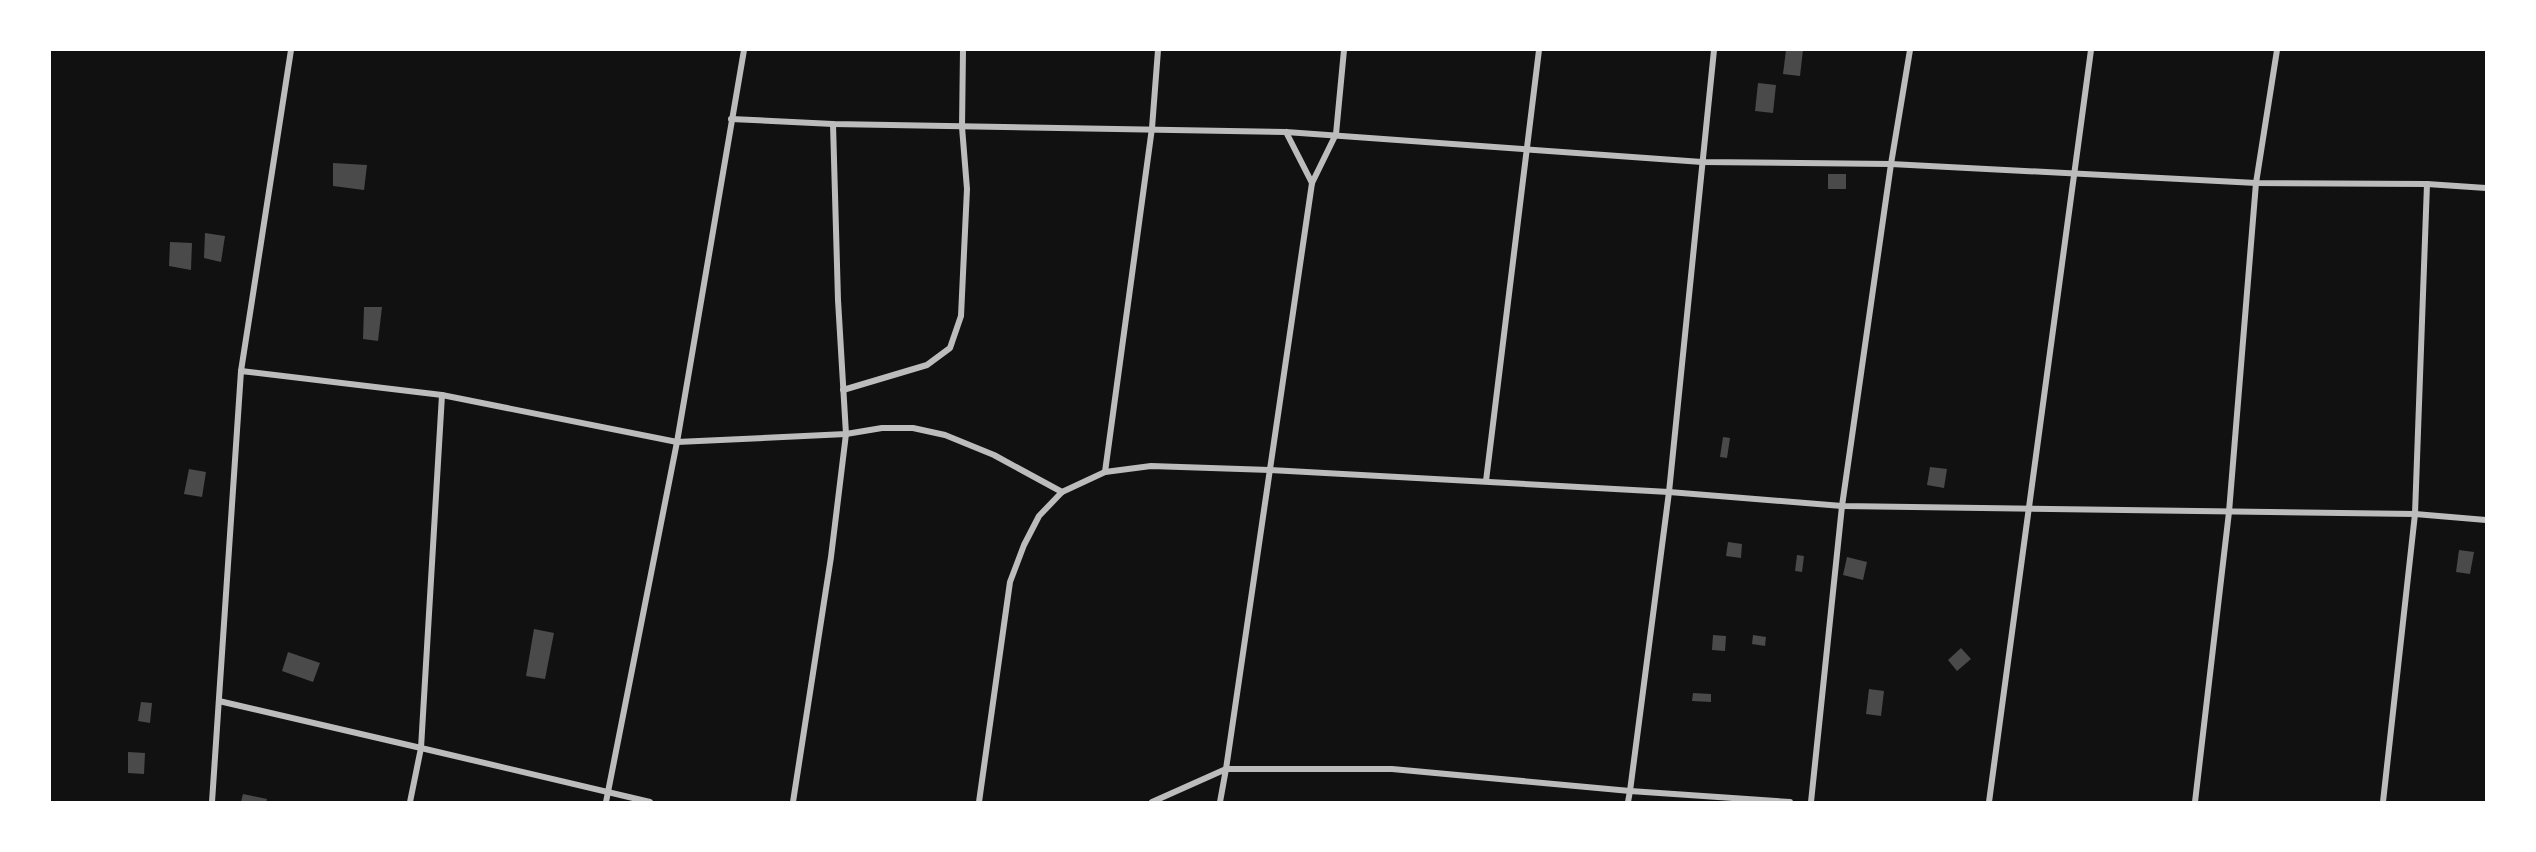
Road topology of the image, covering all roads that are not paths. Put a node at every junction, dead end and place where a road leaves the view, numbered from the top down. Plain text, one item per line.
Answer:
1 (291, 50) edge
2 (744, 50) edge
3 (963, 50) edge
4 (1158, 50) edge
5 (1344, 50) edge
6 (1539, 50) edge
7 (1714, 50) edge
8 (1910, 50) edge
9 (2091, 50) edge
10 (2277, 50) edge
11 (731, 119) junction
12 (833, 124) junction
13 (962, 127) junction
14 (1152, 128) junction
15 (1286, 132) junction
16 (1336, 134) junction
17 (1527, 151) junction
18 (1702, 162) junction
19 (1891, 164) junction
20 (2076, 174) junction
21 (1312, 183) junction
22 (2256, 183) junction
23 (2427, 184) junction
24 (2487, 188) edge
25 (241, 371) junction
26 (843, 390) junction
27 (442, 395) junction
28 (846, 434) junction
29 (677, 441) junction
30 (1270, 470) junction
31 (1105, 472) junction
32 (1486, 481) junction
33 (1062, 492) junction
34 (1670, 492) junction
35 (1842, 506) junction
36 (2030, 507) junction
37 (2229, 512) junction
38 (2415, 514) junction
39 (2487, 520) edge
40 (219, 701) junction
41 (421, 748) junction
42 (1226, 769) junction
43 (1630, 791) junction
44 (608, 794) junction
45 (212, 802) edge
46 (410, 802) edge
47 (606, 802) edge
48 (650, 802) edge
49 (793, 802) edge
50 (979, 802) edge
51 (1152, 802) edge
52 (1220, 802) edge
53 (1628, 802) edge
54 (1790, 802) edge
55 (1811, 802) edge
56 (1989, 802) edge
57 (2195, 802) edge
58 (2384, 802) edge

1 - 25 street
2 - 11 street
3 - 13 street
4 - 14 street
5 - 16 street
6 - 17 street
7 - 18 street
8 - 19 street
9 - 20 street
10 - 22 street
11 - 12 street
11 - 29 street
12 - 13 street
12 - 26 street
13 - 14 street
13 - 26 street
14 - 15 street
14 - 31 street
15 - 16 street
15 - 21 street
16 - 17 street
16 - 21 street
17 - 18 street
17 - 32 street
18 - 19 street
18 - 34 street
19 - 20 street
19 - 35 street
20 - 22 street
20 - 36 street
21 - 30 street
22 - 23 street
22 - 37 street
23 - 24 street
23 - 38 street
25 - 27 street
25 - 40 street
26 - 28 street
27 - 29 street
27 - 41 street
28 - 29 street
28 - 33 street
28 - 49 street
29 - 44 street
30 - 31 street
30 - 32 street
30 - 42 street
31 - 33 street
32 - 34 street
33 - 50 street
34 - 35 street
34 - 43 street
35 - 36 street
35 - 55 street
36 - 37 street
36 - 56 street
37 - 38 street
37 - 57 street
38 - 39 street
38 - 58 street
40 - 41 street
40 - 45 street
41 - 44 street
41 - 46 street
42 - 43 street
42 - 51 street
42 - 52 street
43 - 53 street
43 - 54 street
44 - 47 street
44 - 48 street

